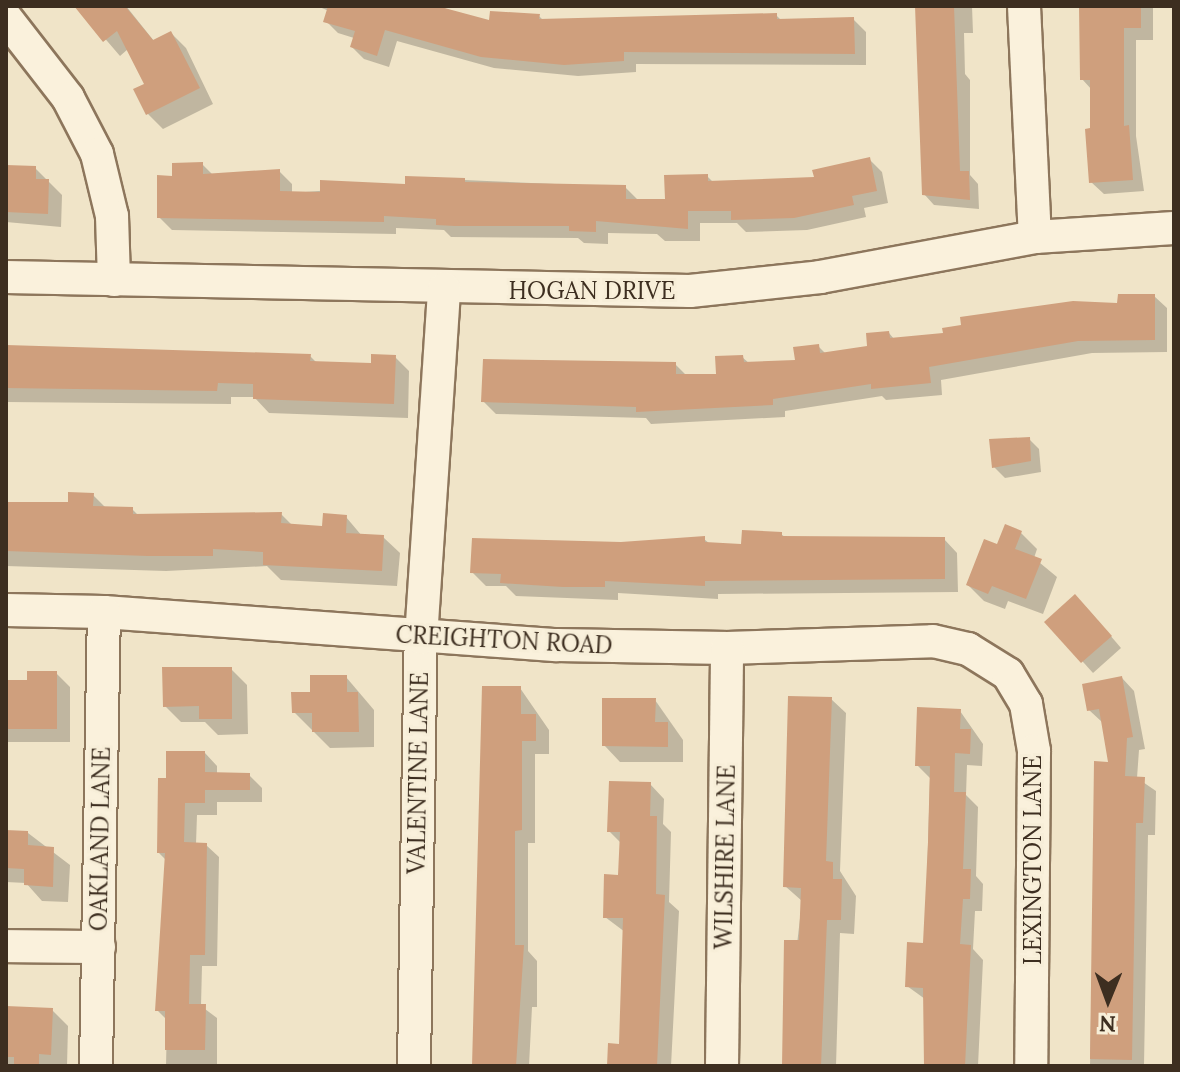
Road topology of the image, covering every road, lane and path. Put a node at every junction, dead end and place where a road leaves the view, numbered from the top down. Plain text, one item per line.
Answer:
1 (1024, 6) edge
2 (6, 18) edge
3 (1174, 228) edge
4 (1035, 237) junction
5 (6, 277) edge
6 (114, 280) junction
7 (444, 289) junction
8 (6, 610) edge
9 (104, 612) junction
10 (421, 638) junction
11 (727, 648) junction
12 (996, 667) joint
13 (6, 946) edge
14 (99, 947) junction
15 (96, 1066) edge
16 (414, 1066) edge
17 (722, 1066) edge
18 (1031, 1066) edge

1 - 4 street
2 - 6 street
3 - 4 street, HOGAN DRIVE
4 - 7 street, HOGAN DRIVE
5 - 6 street, HOGAN DRIVE
6 - 7 street, HOGAN DRIVE
7 - 10 street, VALENTINE LANE
8 - 9 street, CREIGHTON ROAD
9 - 10 street, CREIGHTON ROAD
9 - 14 street, OAKLAND LANE
10 - 11 street, CREIGHTON ROAD
10 - 16 street, VALENTINE LANE
11 - 12 street, CREIGHTON ROAD
11 - 17 street, WILSHIRE LANE
12 - 18 street, LEXINGTON LANE
13 - 14 street
14 - 15 street, OAKLAND LANE

